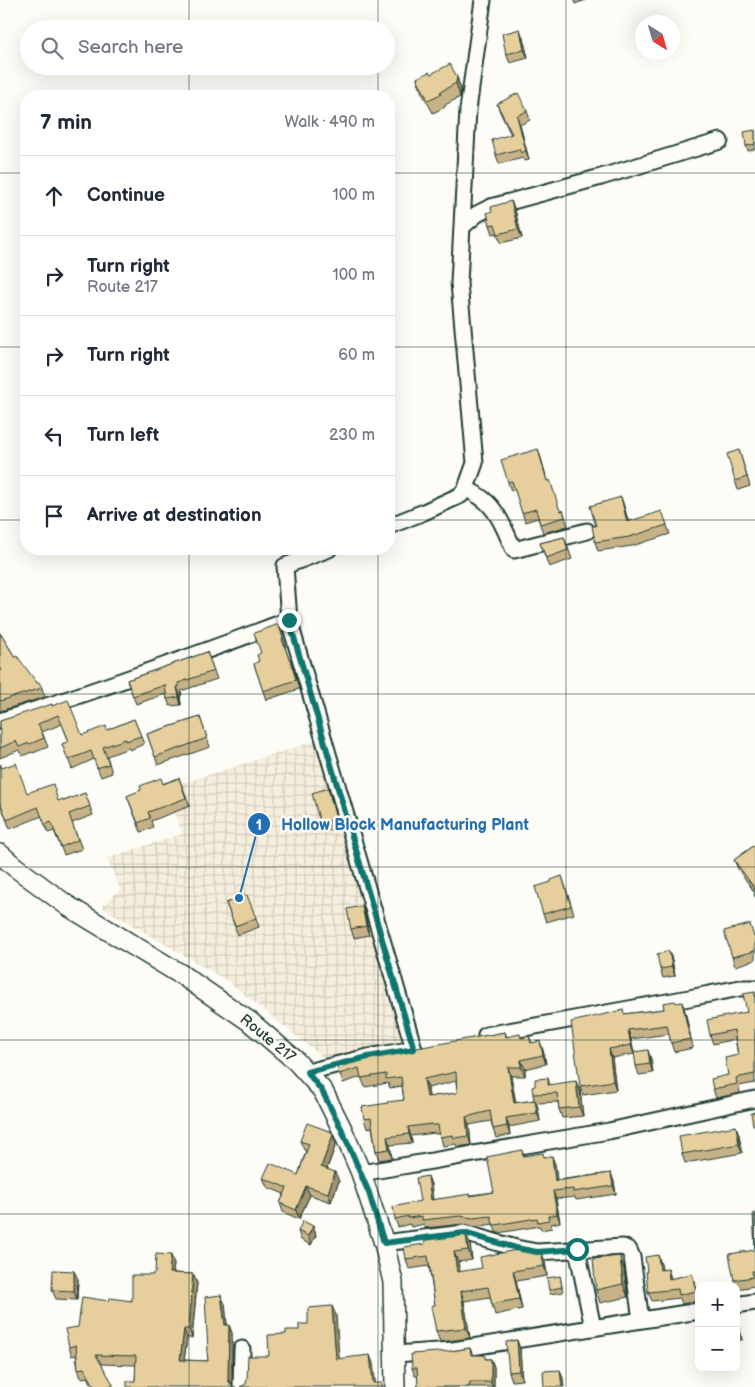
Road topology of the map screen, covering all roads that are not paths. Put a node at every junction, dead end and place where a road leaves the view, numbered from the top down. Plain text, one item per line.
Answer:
1 (483, 0) edge
2 (720, 141) dead end
3 (462, 227) junction
4 (466, 488) junction
5 (395, 524) edge
6 (587, 531) dead end
7 (313, 555) edge
8 (289, 620) junction
9 (0, 720) edge
10 (0, 854) edge
11 (755, 988) edge
12 (472, 1038) edge
13 (307, 1072) junction
14 (755, 1100) edge
15 (361, 1173) junction
16 (384, 1243) junction
17 (577, 1249) junction
18 (755, 1302) edge
19 (740, 1304) edge
20 (695, 1312) edge
21 (641, 1320) junction
22 (593, 1328) junction
23 (242, 1349) dead end
24 (395, 1354) junction
25 (241, 1387) edge
26 (395, 1387) edge

1 - 3 street
2 - 3 street
3 - 4 street
4 - 5 street
4 - 6 street
7 - 8 street
8 - 9 street
8 - 13 street
10 - 13 main road, Route 217
11 - 12 street
13 - 15 main road, Route 217
14 - 15 street
15 - 16 main road, Route 217
16 - 17 street
16 - 24 main road, Route 217
17 - 21 street
17 - 22 street
18 - 19 street
20 - 21 street
21 - 22 street
22 - 24 street
23 - 25 street
24 - 26 main road, Route 217

